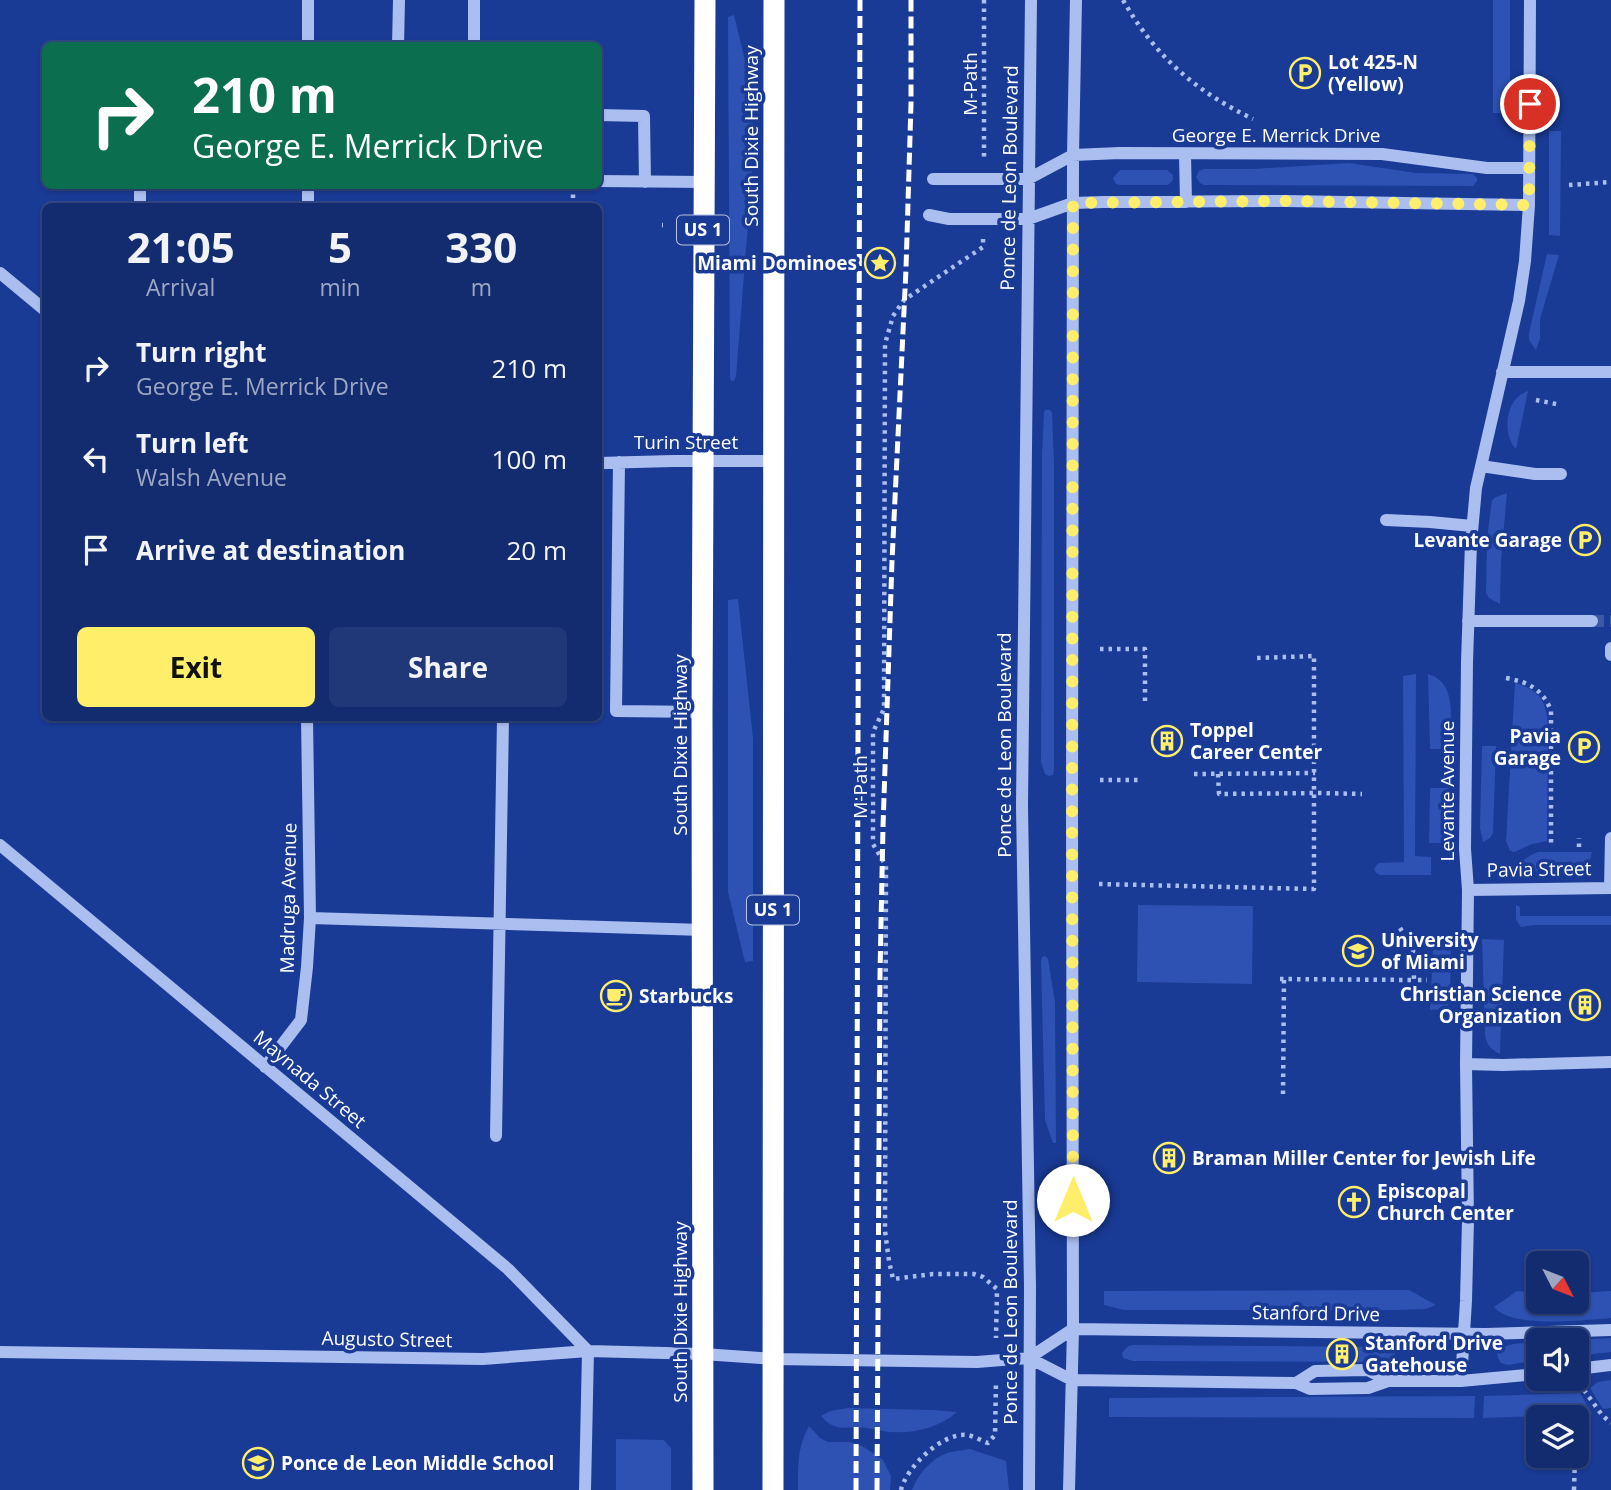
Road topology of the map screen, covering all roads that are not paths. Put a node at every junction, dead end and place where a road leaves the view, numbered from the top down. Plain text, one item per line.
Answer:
1 (308, 0) edge
2 (399, 0) edge
3 (474, 0) edge
4 (705, 0) edge
5 (774, 0) edge
6 (1031, 0) edge
7 (1076, 0) edge
8 (1530, 0) edge
9 (308, 42) edge
10 (398, 42) edge
11 (474, 42) edge
12 (602, 116) edge
13 (1185, 154) junction
14 (1073, 155) junction
15 (1529, 168) junction
16 (933, 178) dead end
17 (1028, 179) junction
18 (602, 181) edge
19 (645, 182) junction
20 (704, 182) junction
21 (1186, 202) junction
22 (1073, 203) junction
23 (1529, 205) junction
24 (929, 215) dead end
25 (1028, 219) junction
26 (0, 273) edge
27 (42, 308) edge
28 (1502, 372) junction
29 (1611, 372) edge
30 (703, 461) junction
31 (774, 461) junction
32 (619, 462) junction
33 (602, 463) edge
34 (1480, 466) junction
35 (1560, 474) dead end
36 (1386, 520) dead end
37 (1472, 526) junction
38 (1468, 621) junction
39 (1592, 621) tunnel mouth
40 (1611, 648) edge
41 (1611, 655) edge
42 (702, 712) junction
43 (307, 721) edge
44 (503, 721) edge
45 (1611, 838) edge
46 (0, 845) edge
47 (1610, 888) edge
48 (1468, 890) junction
49 (310, 918) junction
50 (499, 923) junction
51 (703, 930) junction
52 (1611, 1062) edge
53 (1466, 1064) junction
54 (265, 1067) junction
55 (496, 1136) dead end
56 (1073, 1329) junction
57 (1611, 1330) edge
58 (1465, 1334) junction
59 (588, 1351) junction
60 (0, 1352) edge
61 (703, 1354) junction
62 (1029, 1358) junction
63 (773, 1359) junction
64 (1611, 1365) edge
65 (1589, 1368) edge
66 (1526, 1375) edge
67 (1072, 1380) junction
68 (1461, 1381) junction
69 (585, 1490) edge
70 (703, 1490) edge
71 (773, 1490) edge
72 (1029, 1490) edge
73 (1069, 1490) edge

1 - 9 street
2 - 10 street
3 - 11 street
4 - 20 highway, South Dixie Highway / US 1
5 - 31 highway, South Dixie Highway / US 1
6 - 17 street, Ponce de Leon Boulevard
7 - 14 street
8 - 15 street, Levante Avenue
12 - 19 street
13 - 14 street, George E. Merrick Drive
13 - 15 street, George E. Merrick Drive
13 - 21 street
14 - 17 street, George E. Merrick Drive
14 - 22 street
15 - 23 street, Levante Avenue
16 - 17 street
17 - 25 street, Ponce de Leon Boulevard
18 - 19 street
19 - 20 street
20 - 30 highway, South Dixie Highway / US 1
21 - 22 street
21 - 23 street
22 - 25 street
22 - 56 street
23 - 28 street, Levante Avenue
24 - 25 street
25 - 62 street, Ponce de Leon Boulevard
26 - 27 street
28 - 29 street
28 - 34 street, Levante Avenue
30 - 31 street, Turin Street
30 - 32 street, Turin Street
30 - 42 highway, South Dixie Highway / US 1
31 - 63 highway, South Dixie Highway / US 1
32 - 33 street, Turin Street
32 - 42 street
34 - 35 street
34 - 37 street, Levante Avenue
36 - 37 street
37 - 38 street, Levante Avenue
38 - 39 street
38 - 48 street, Levante Avenue
40 - 41 street
42 - 51 highway, South Dixie Highway / US 1
43 - 49 street, Madruga Avenue
44 - 50 street
45 - 47 street
46 - 54 street, Maynada Street
47 - 48 street, Pavia Street
48 - 53 street, Levante Avenue
49 - 50 street
49 - 54 street, Madruga Avenue
50 - 51 street
50 - 55 street
51 - 61 highway, South Dixie Highway / US 1
52 - 53 street
53 - 58 street, Levante Avenue
54 - 59 street, Maynada Street
56 - 58 street, Stanford Drive
56 - 62 street
56 - 67 street
57 - 58 street, Stanford Drive
58 - 68 street, Levante Avenue
59 - 60 street, Augusto Street
59 - 61 street, Augusto Street
59 - 69 street
61 - 63 street, Augusto Street
61 - 70 highway, South Dixie Highway / US 1
62 - 63 street
62 - 67 street
62 - 72 street, Ponce de Leon Boulevard
63 - 71 highway, South Dixie Highway / US 1
64 - 65 street
66 - 68 street
67 - 68 street
67 - 73 street

